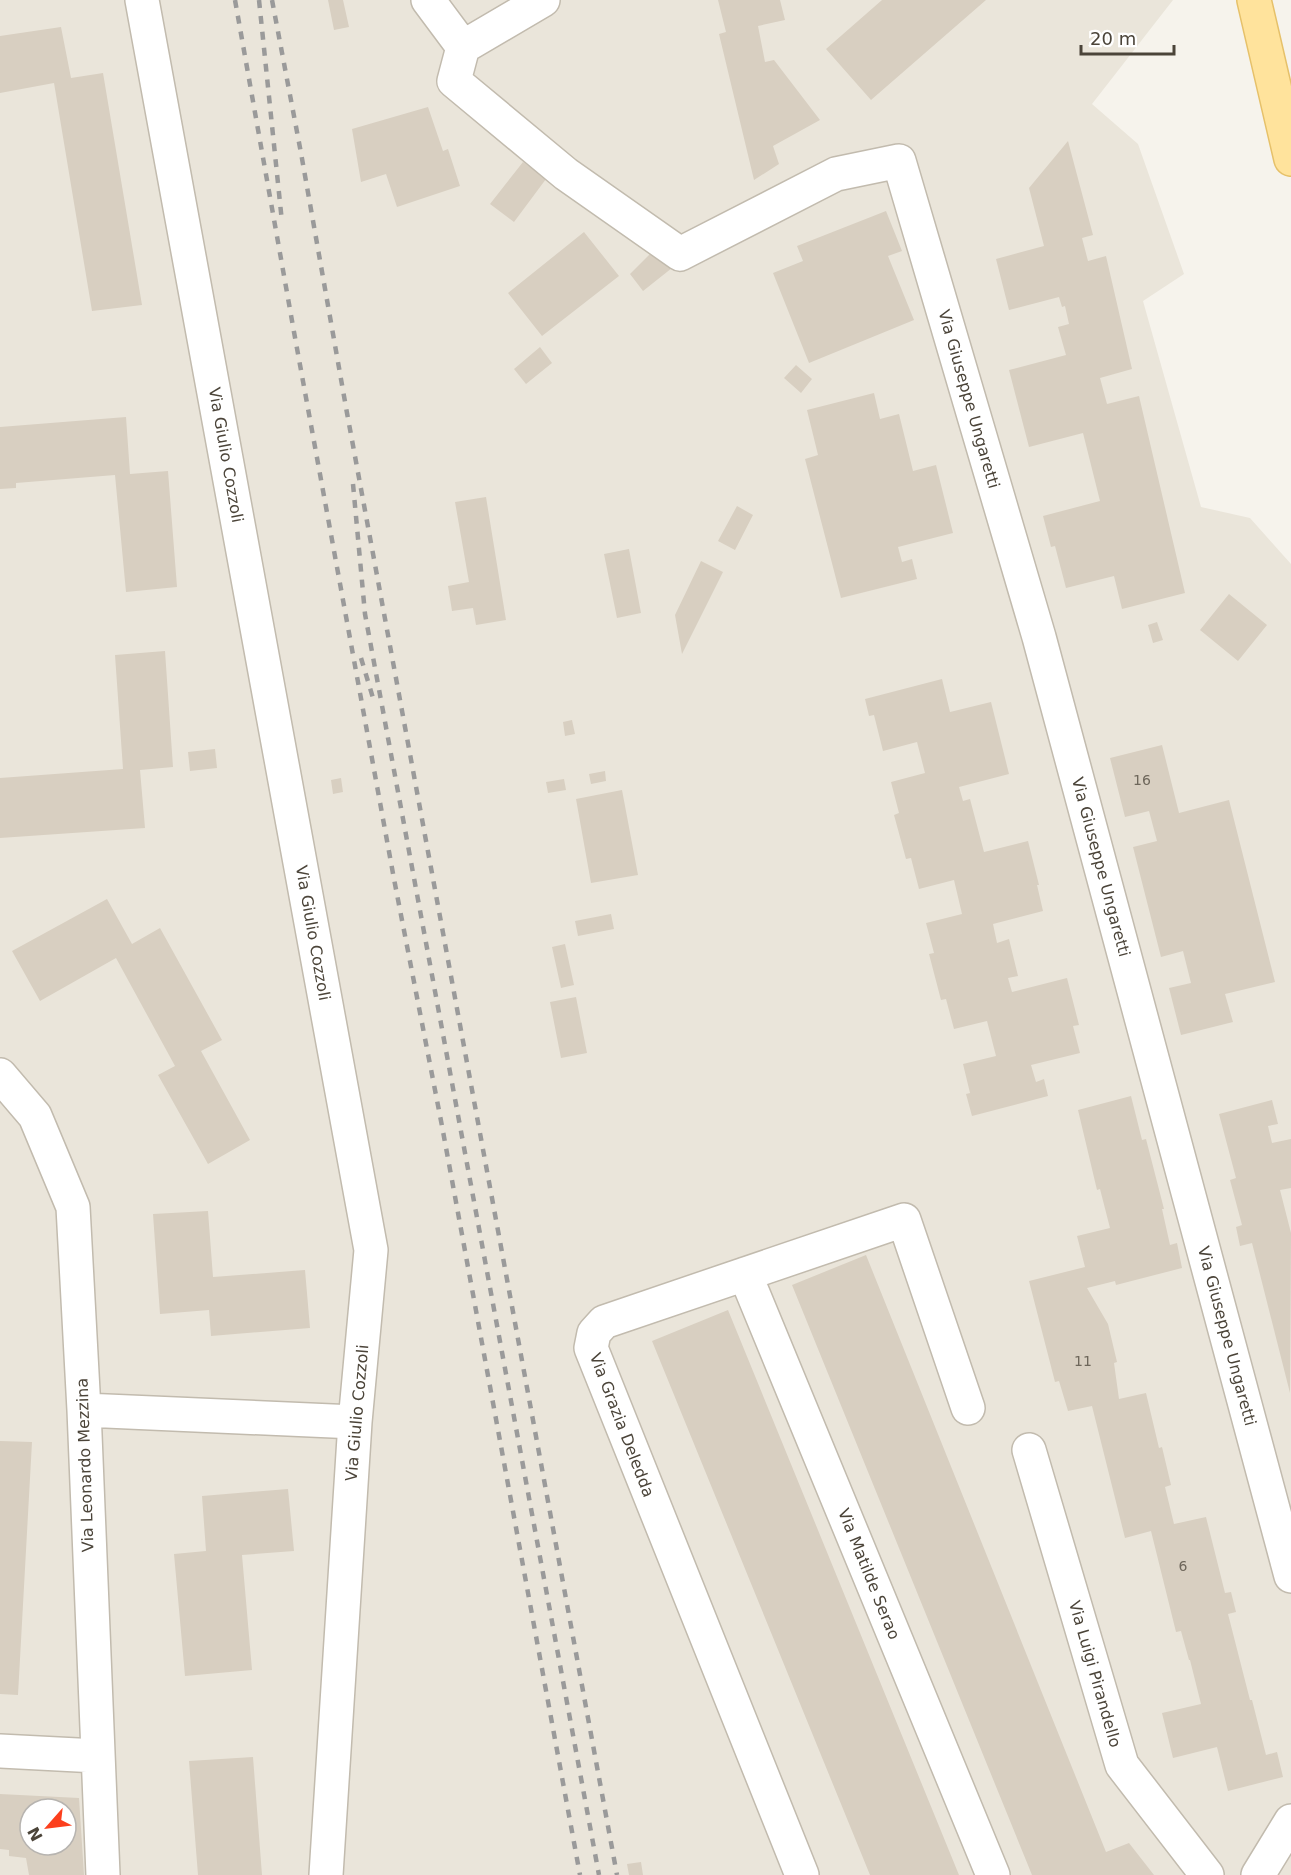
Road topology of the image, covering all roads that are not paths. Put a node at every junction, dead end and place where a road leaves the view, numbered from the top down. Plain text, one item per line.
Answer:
1 (142, 0) edge
2 (428, 0) edge
3 (543, 0) edge
4 (1254, 0) edge
5 (463, 47) junction
6 (1291, 159) edge
7 (0, 1075) edge
8 (745, 1274) junction
9 (968, 1408) dead end
10 (84, 1410) junction
11 (355, 1422) junction
12 (1029, 1450) dead end
13 (1291, 1576) edge
14 (0, 1751) edge
15 (97, 1756) junction
16 (1291, 1821) edge
17 (103, 1875) edge
18 (326, 1875) edge
19 (802, 1875) edge
20 (993, 1875) edge
21 (1207, 1875) edge
22 (1257, 1875) edge

1 - 11 street, Via Giulio Cozzoli
2 - 5 street
3 - 5 street
4 - 6 main road
5 - 13 street, Via Giuseppe Ungaretti
7 - 10 street, Via Leonardo Mezzina
8 - 9 street, Via Grazia Deledda
8 - 19 street, Via Grazia Deledda
8 - 20 street, Via Matilde Serao
10 - 11 street
10 - 15 street, Via Leonardo Mezzina
11 - 18 street, Via Giulio Cozzoli
12 - 21 street, Via Luigi Pirandello
14 - 15 street
15 - 17 street, Via Leonardo Mezzina
16 - 22 street

